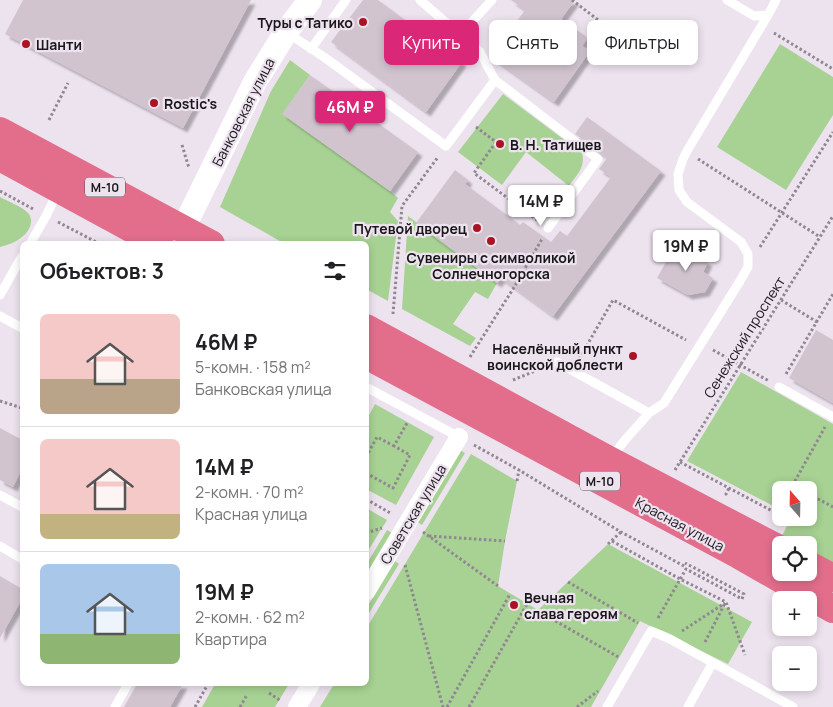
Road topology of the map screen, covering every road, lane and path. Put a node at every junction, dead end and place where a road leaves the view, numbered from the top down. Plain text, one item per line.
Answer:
1 (310, 0) edge
2 (346, 0) edge
3 (420, 0) edge
4 (492, 0) edge
5 (572, 0) edge
6 (727, 0) edge
7 (776, 0) edge
8 (768, 15) junction
9 (443, 20) edge
10 (474, 20) edge
11 (598, 20) edge
12 (762, 26) junction
13 (286, 32) junction
14 (311, 49) junction
15 (479, 51) edge
16 (833, 69) edge
17 (495, 80) junction
18 (68, 83) dead end
19 (466, 119) junction
20 (49, 120) dead end
21 (0, 131) edge
22 (833, 132) edge
23 (446, 146) junction
24 (687, 152) junction
25 (0, 157) edge
26 (60, 189) junction
27 (783, 213) junction
28 (833, 216) edge
29 (548, 228) junction
30 (183, 229) junction
31 (820, 237) junction
32 (32, 241) edge
33 (155, 241) edge
34 (205, 241) edge
35 (20, 259) edge
36 (748, 267) junction
37 (1, 290) edge
38 (833, 294) edge
39 (781, 300) junction
40 (393, 314) dead end
41 (0, 316) edge
42 (817, 322) junction
43 (20, 327) edge
44 (369, 330) edge
45 (700, 346) junction
46 (369, 357) edge
47 (470, 357) dead end
48 (557, 362) joint
49 (740, 366) junction
50 (572, 370) junction
51 (513, 380) dead end
52 (779, 386) junction
53 (369, 389) edge
54 (0, 401) edge
55 (20, 407) edge
56 (412, 413) junction
57 (649, 413) junction
58 (832, 417) edge
59 (459, 437) junction
60 (394, 446) junction
61 (369, 452) edge
62 (609, 460) junction
63 (680, 462) junction
64 (519, 470) junction
65 (675, 470) dead end
66 (369, 475) edge
67 (517, 481) dead end
68 (795, 481) edge
69 (0, 496) edge
70 (818, 499) edge
71 (369, 502) edge
72 (20, 507) edge
73 (833, 507) edge
74 (772, 511) edge
75 (396, 525) junction
76 (369, 532) edge
77 (621, 532) junction
78 (428, 536) junction
79 (505, 541) dead end
80 (612, 541) junction
81 (608, 544) dead end
82 (772, 545) edge
83 (0, 546) edge
84 (20, 558) edge
85 (817, 569) edge
86 (833, 578) edge
87 (680, 579) junction
88 (568, 582) dead end
89 (369, 585) edge
90 (498, 586) dead end
91 (510, 594) dead end
92 (726, 602) junction
93 (527, 604) dead end
94 (833, 609) edge
95 (538, 611) dead end
96 (651, 630) junction
97 (698, 656) junction
98 (745, 656) dead end
99 (631, 664) junction
100 (712, 664) junction
101 (127, 686) edge
102 (207, 686) edge
103 (310, 686) edge
104 (247, 695) dead end
105 (199, 700) junction
106 (115, 707) edge
107 (195, 707) edge
108 (202, 707) edge
109 (240, 707) edge
110 (297, 707) edge
111 (445, 707) edge
112 (469, 707) edge
113 (608, 707) edge
114 (688, 707) edge
115 (792, 707) edge

1 - 13 street, Банковская улица
2 - 14 lane
3 - 9 lane
4 - 10 lane
5 - 11 path
6 - 8 lane
7 - 8 lane
8 - 12 lane
12 - 16 path
12 - 24 lane
13 - 14 lane
13 - 30 street, Банковская улица
14 - 23 lane
15 - 17 lane
17 - 19 lane
17 - 29 lane
18 - 20 path
19 - 23 lane
19 - 29 path
21 - 30 highway, М-10
22 - 27 path
23 - 40 path
24 - 27 path
24 - 36 lane
25 - 26 highway, М-10
26 - 32 lane
26 - 33 highway, М-10
27 - 31 path
27 - 36 path
28 - 31 path, Сенежский проспект
29 - 47 path
30 - 34 highway, М-10
31 - 39 path, Сенежский проспект
35 - 37 lane
36 - 45 lane
38 - 42 path
39 - 42 path
39 - 49 path, Сенежский проспект
41 - 43 lane
42 - 52 path
44 - 62 highway, Красная улица / М-10
45 - 49 path
45 - 50 path
45 - 57 lane
46 - 94 highway, Красная улица / М-10
48 - 50 lane
48 - 51 path
49 - 52 path
49 - 63 path, Сенежский проспект
50 - 57 lane
52 - 58 lane
53 - 56 lane
54 - 55 path
56 - 59 lane
56 - 60 path
57 - 62 lane
58 - 68 path
59 - 64 path
59 - 75 street, Советская улица
60 - 61 path
60 - 66 path
62 - 82 highway, Красная улица / М-10
63 - 65 path, Сенежский проспект
63 - 74 path
64 - 67 path
64 - 77 path
69 - 72 lane
70 - 73 path
71 - 75 path
75 - 76 path
75 - 78 path
75 - 89 street, Советская улица
75 - 111 path
77 - 80 path
77 - 87 path
78 - 79 path
78 - 90 path
80 - 81 path
80 - 87 path
83 - 84 lane
85 - 86 highway
87 - 92 path
87 - 96 path
88 - 96 path
91 - 111 path
92 - 97 path
92 - 98 path
93 - 112 path
95 - 99 path
96 - 97 lane
96 - 99 lane
97 - 100 lane
99 - 113 lane
100 - 114 lane
100 - 115 lane
101 - 106 lane
102 - 105 path
103 - 110 street
104 - 109 path
105 - 107 path
105 - 108 path

